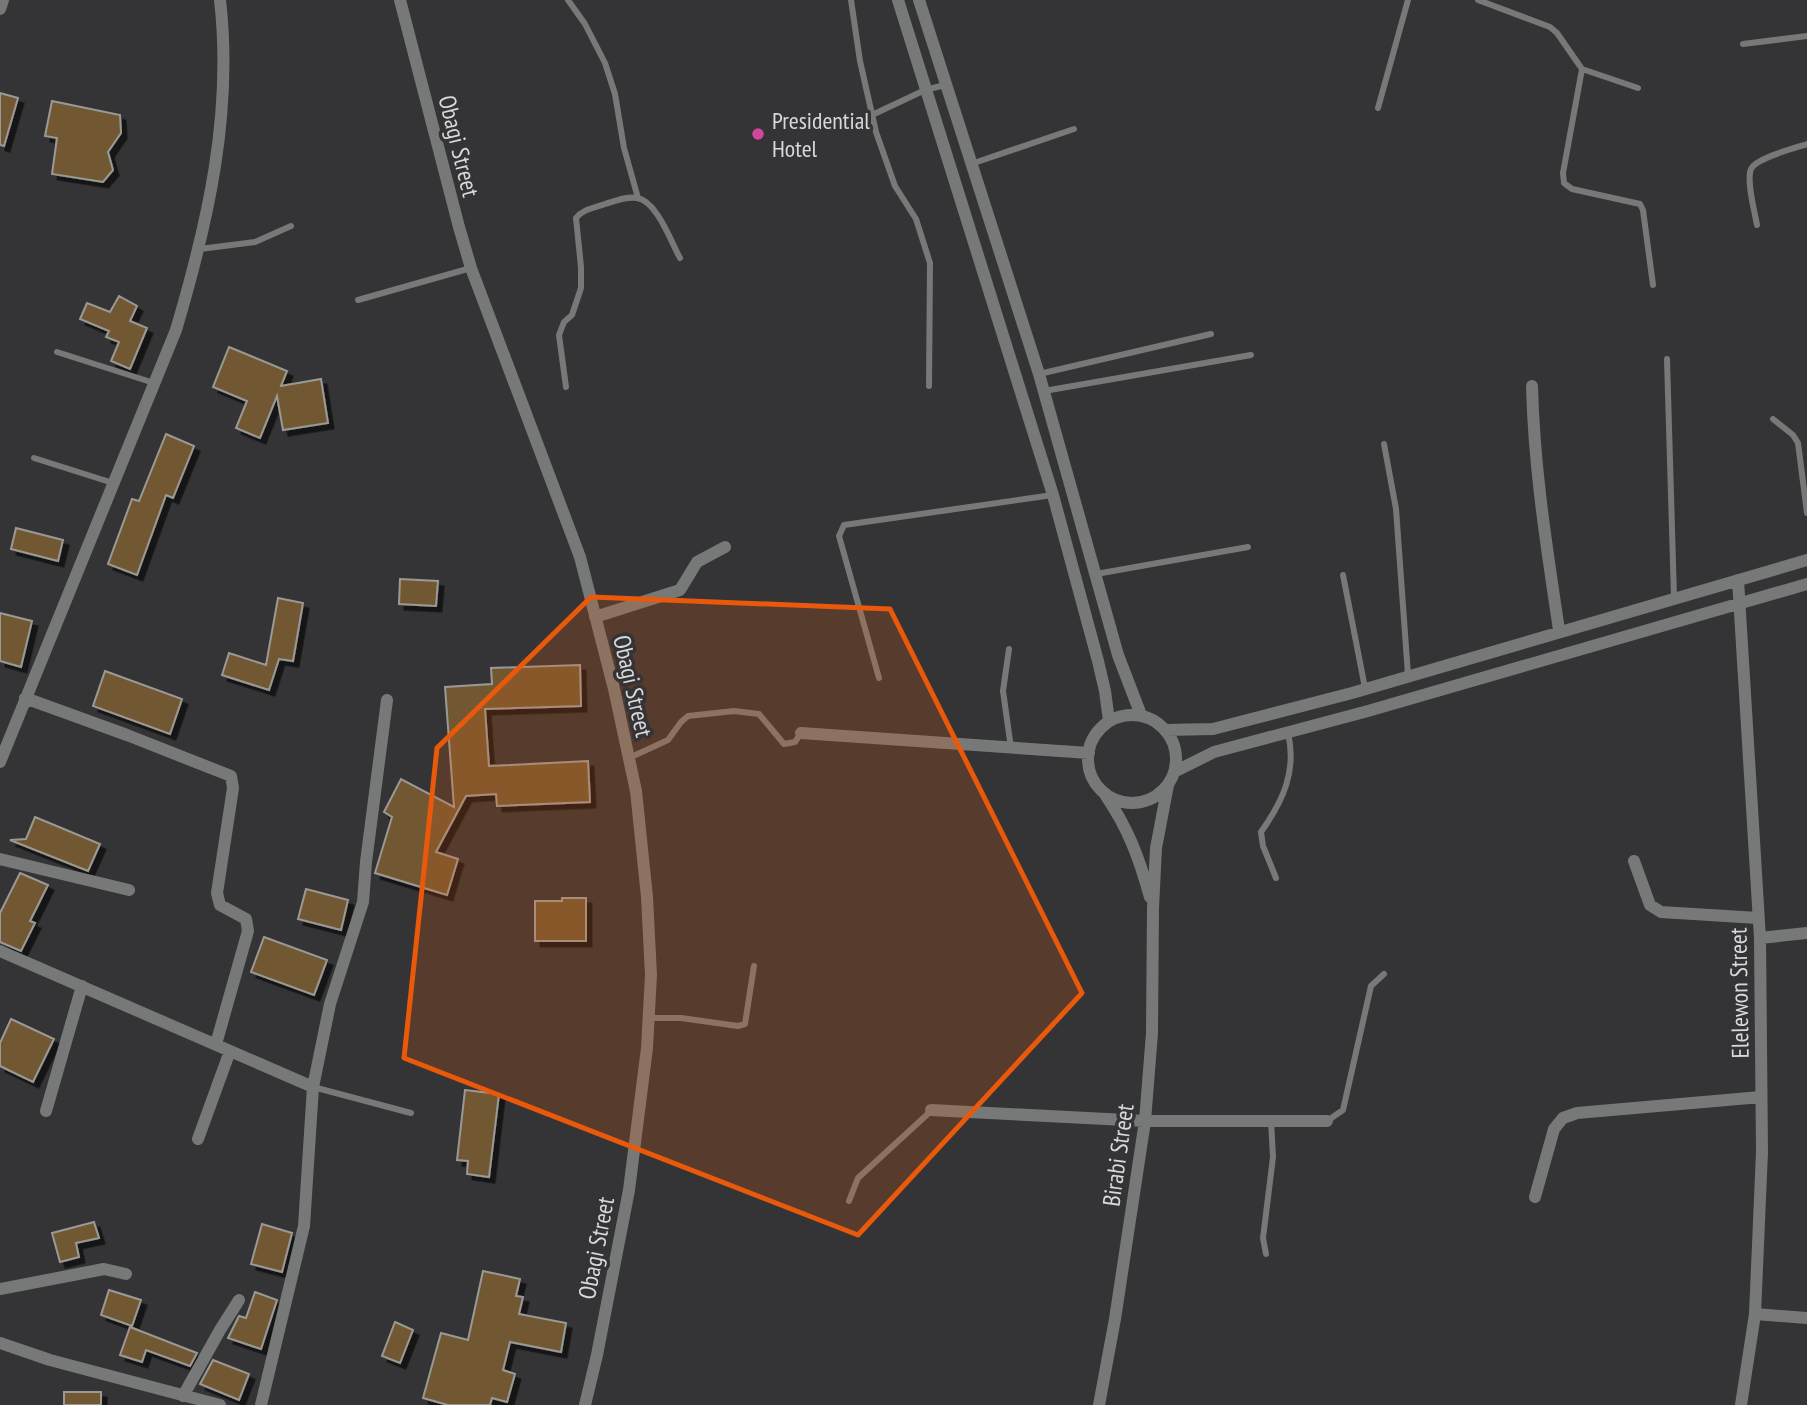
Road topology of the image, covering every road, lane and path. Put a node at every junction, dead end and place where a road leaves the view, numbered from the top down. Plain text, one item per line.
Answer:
1 (3, 0) edge
2 (220, 0) edge
3 (400, 0) edge
4 (568, 0) edge
5 (851, 0) edge
6 (898, 0) edge
7 (919, 0) edge
8 (1408, 0) edge
9 (1478, 0) edge
10 (0, 9) edge
11 (1807, 36) edge
12 (1743, 44) dead end
13 (1582, 69) junction
14 (946, 85) junction
15 (1638, 88) dead end
16 (925, 90) junction
17 (1378, 108) dead end
18 (872, 115) junction
19 (1074, 129) dead end
20 (1807, 144) edge
21 (971, 163) junction
22 (638, 198) junction
23 (1757, 225) dead end
24 (291, 226) dead end
25 (200, 249) junction
26 (680, 258) dead end
27 (471, 268) junction
28 (1653, 285) dead end
29 (358, 300) dead end
30 (1211, 334) dead end
31 (57, 352) dead end
32 (1251, 355) dead end
33 (1667, 359) dead end
34 (1039, 374) junction
35 (154, 383) junction
36 (929, 386) dead end
37 (1532, 386) dead end
38 (566, 387) dead end
39 (1044, 391) junction
40 (1773, 419) dead end
41 (1384, 444) dead end
42 (34, 458) dead end
43 (113, 483) junction
44 (1052, 495) junction
45 (1807, 513) edge
46 (725, 547) dead end
47 (1248, 547) dead end
48 (1807, 560) edge
49 (1094, 575) junction
50 (1343, 575) dead end
51 (1738, 580) junction
52 (1807, 584) edge
53 (1674, 597) junction
54 (1740, 604) junction
55 (595, 617) junction
56 (1559, 631) junction
57 (1009, 649) dead end
58 (1408, 675) junction
59 (880, 678) dead end
60 (1365, 688) junction
61 (26, 698) junction
62 (387, 700) dead end
63 (1141, 715) junction
64 (1109, 721) junction
65 (1166, 730) junction
66 (801, 733) joint
67 (1287, 733) junction
68 (1011, 748) junction
69 (1089, 753) junction
70 (629, 758) junction
71 (0, 762) edge
72 (1174, 772) junction
73 (1168, 785) junction
74 (1103, 792) junction
75 (0, 859) edge
76 (1634, 861) dead end
77 (1276, 878) dead end
78 (129, 890) dead end
79 (1153, 908) junction
80 (1758, 918) junction
81 (1807, 933) edge
82 (1760, 938) junction
83 (0, 951) edge
84 (754, 966) dead end
85 (1384, 974) dead end
86 (82, 986) junction
87 (648, 1018) junction
88 (216, 1044) junction
89 (230, 1051) junction
90 (313, 1087) junction
91 (1761, 1097) junction
92 (931, 1110) joint
93 (46, 1111) dead end
94 (411, 1113) dead end
95 (1145, 1121) junction
96 (1271, 1121) junction
97 (1327, 1121) joint
98 (198, 1139) dead end
99 (1535, 1197) dead end
100 (849, 1201) dead end
101 (1266, 1254) dead end
102 (126, 1275) dead end
103 (0, 1289) edge
104 (239, 1300) dead end
105 (1755, 1314) junction
106 (1807, 1318) edge
107 (0, 1343) edge
108 (183, 1396) junction
109 (220, 1405) edge
110 (261, 1405) edge
111 (585, 1405) edge
112 (1099, 1405) edge
113 (1741, 1405) edge

1 - 10 street
2 - 25 street
3 - 27 street, Obagi Street
4 - 22 lane
5 - 18 lane
6 - 16 street
7 - 14 street
8 - 17 lane
9 - 13 lane
11 - 12 lane
13 - 15 lane
13 - 28 lane
14 - 16 lane
14 - 21 street
16 - 18 lane
16 - 44 street
18 - 36 lane
19 - 21 lane
20 - 23 lane
21 - 34 street
22 - 26 lane
22 - 38 lane
24 - 25 lane
25 - 35 street
27 - 29 lane
27 - 55 street, Obagi Street
30 - 34 lane
31 - 35 lane
32 - 39 lane
33 - 53 lane
34 - 39 street
35 - 43 street
37 - 56 street
39 - 49 street
40 - 45 lane
41 - 58 lane
42 - 43 lane
43 - 61 street
44 - 59 lane
44 - 64 street
46 - 55 street
47 - 49 lane
48 - 51 street
49 - 63 street
50 - 60 lane
51 - 53 street
51 - 54 street, Elelewon Street
52 - 54 street
53 - 56 street
54 - 67 street
54 - 80 street, Elelewon Street
55 - 70 street, Obagi Street
56 - 58 street
57 - 68 lane
58 - 60 street
60 - 65 street
61 - 71 street
61 - 88 street
62 - 90 street
63 - 64 street
63 - 65 street
64 - 69 street
65 - 72 street
66 - 68 street
66 - 70 lane
67 - 72 street
67 - 77 lane
68 - 69 street
69 - 74 street
70 - 87 street, Obagi Street
72 - 73 street
73 - 74 street
73 - 79 street
74 - 79 street
75 - 78 street
76 - 80 street
79 - 95 street, Birabi Street
80 - 82 street, Elelewon Street
81 - 82 street
82 - 91 street, Elelewon Street
83 - 86 street
84 - 87 lane
85 - 97 lane
86 - 88 street
86 - 93 street
87 - 111 street, Obagi Street
88 - 89 street
89 - 90 street
89 - 98 street
90 - 94 lane
90 - 110 street
91 - 99 street
91 - 105 street, Elelewon Street
92 - 95 street
92 - 100 lane
95 - 96 street
95 - 112 street, Birabi Street
96 - 97 street
96 - 101 lane
102 - 103 street
104 - 108 street
105 - 106 street
105 - 113 street, Elelewon Street
107 - 108 street
108 - 109 street

